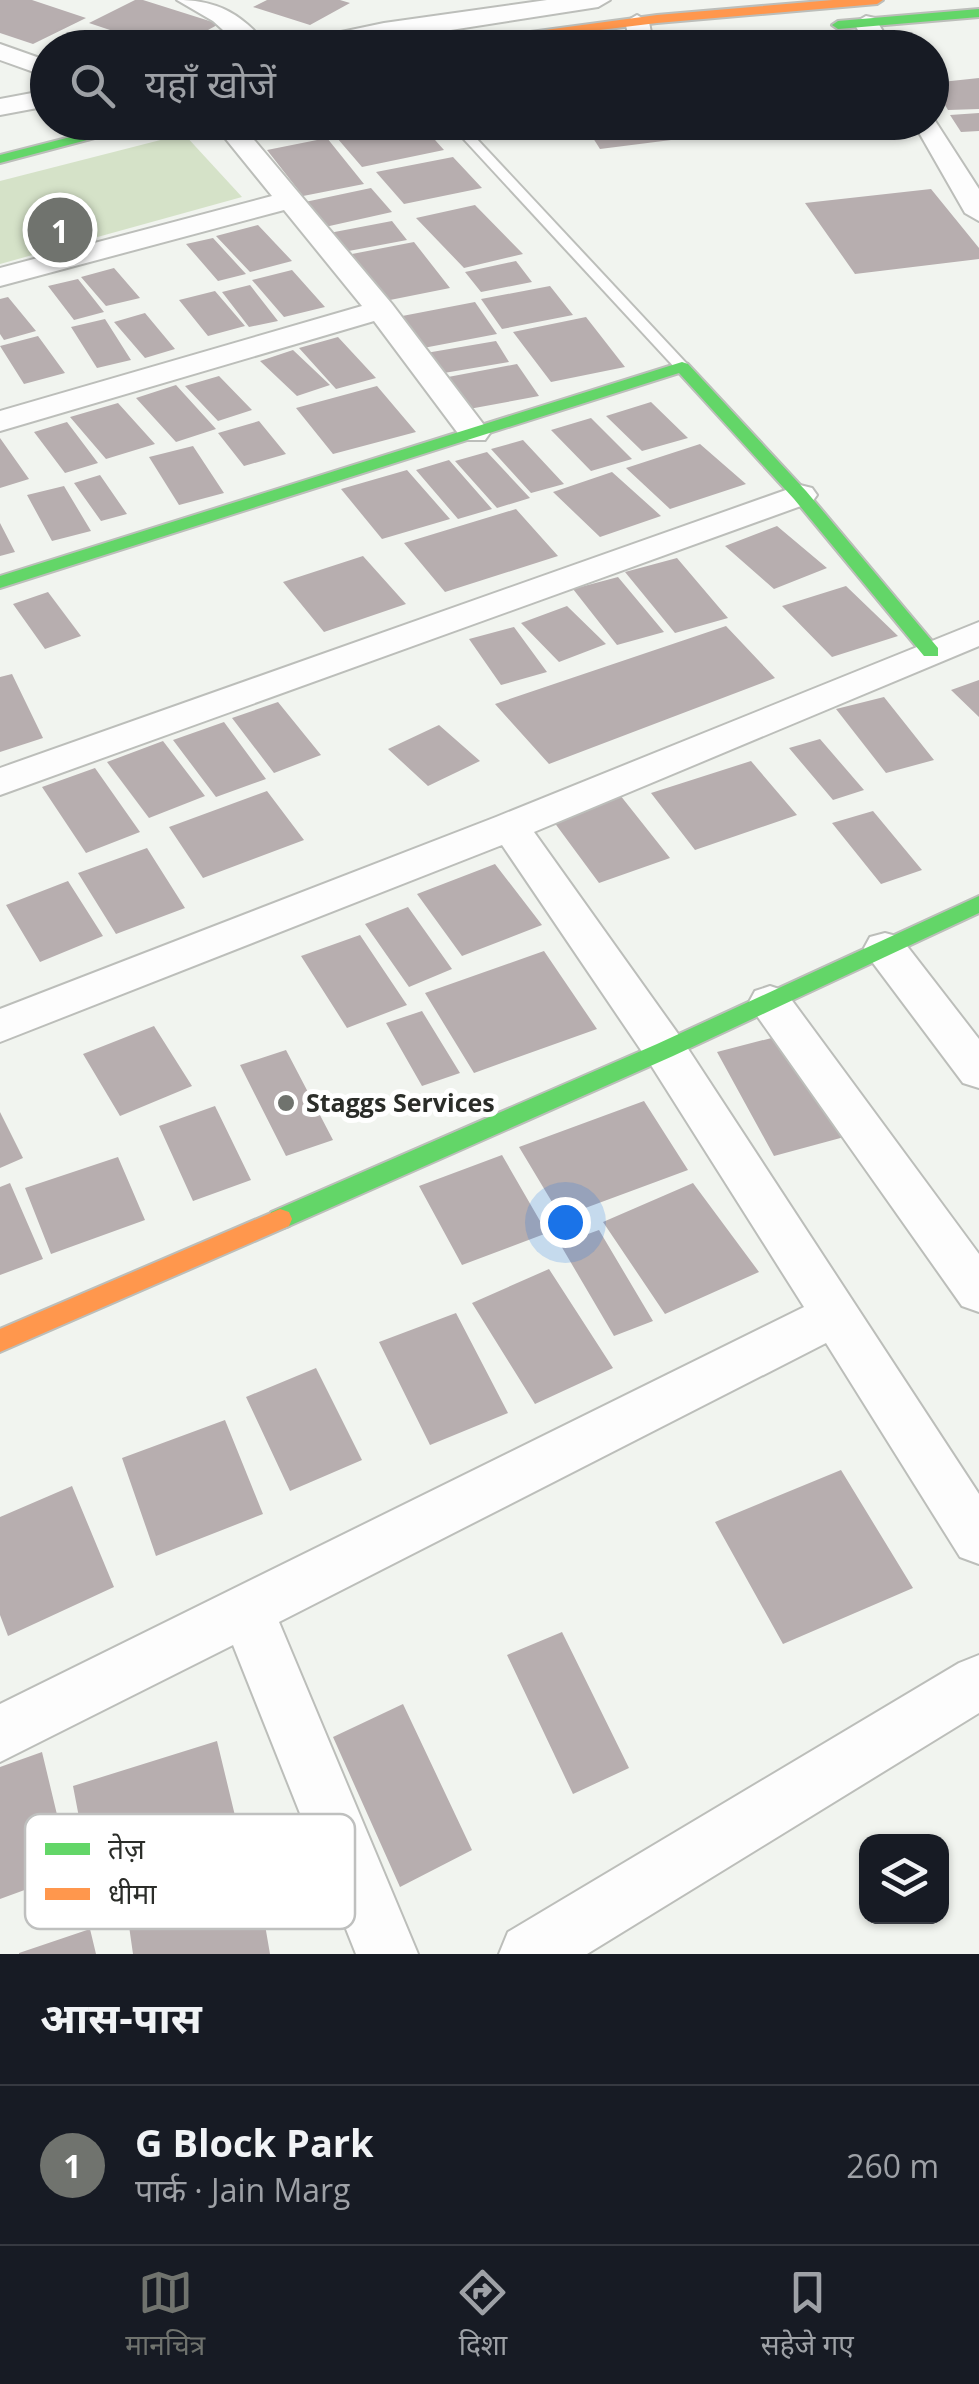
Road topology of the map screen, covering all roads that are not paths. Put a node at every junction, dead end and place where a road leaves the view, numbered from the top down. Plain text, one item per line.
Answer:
1 (189, 0) edge
2 (499, 0) edge
3 (598, 0) edge
4 (526, 9) junction
5 (872, 11) edge
6 (979, 13) edge
7 (238, 30) edge
8 (403, 30) edge
9 (661, 30) edge
10 (0, 51) edge
11 (30, 63) edge
12 (30, 101) edge
13 (0, 107) edge
14 (30, 123) edge
15 (0, 129) edge
16 (78, 140) edge
17 (239, 140) edge
18 (471, 140) edge
19 (936, 140) edge
20 (0, 160) edge
21 (290, 200) junction
22 (979, 213) edge
23 (0, 277) edge
24 (381, 310) junction
25 (682, 367) junction
26 (0, 421) edge
27 (474, 433) junction
28 (800, 495) junction
29 (0, 582) edge
30 (979, 632) edge
31 (931, 652) junction
32 (0, 782) edge
33 (510, 827) junction
34 (979, 904) edge
35 (886, 948) junction
36 (770, 1002) junction
37 (0, 1026) edge
38 (664, 1050) junction
39 (979, 1071) edge
40 (979, 1292) edge
41 (834, 1314) junction
42 (0, 1341) edge
43 (979, 1540) edge
44 (247, 1611) junction
45 (979, 1682) edge
46 (0, 1734) edge
47 (329, 1814) edge
48 (355, 1878) edge
49 (386, 1954) edge
50 (530, 1954) edge

1 - 7 street
2 - 4 street
3 - 4 street
4 - 8 street
5 - 6 street
5 - 9 street
10 - 11 street
12 - 13 street
14 - 15 street
16 - 20 street
17 - 21 street
18 - 25 lane
19 - 22 street
21 - 23 street
21 - 24 street
24 - 26 street
24 - 27 street
25 - 27 street
25 - 28 street
27 - 29 street
28 - 31 street
28 - 32 street
30 - 31 street
31 - 33 street
33 - 37 street
33 - 38 street
34 - 35 street
35 - 36 street
35 - 39 street
36 - 38 street
36 - 40 street
38 - 41 street
38 - 42 street
41 - 43 street
41 - 44 street
44 - 46 street
44 - 47 street
45 - 50 street
48 - 49 street

